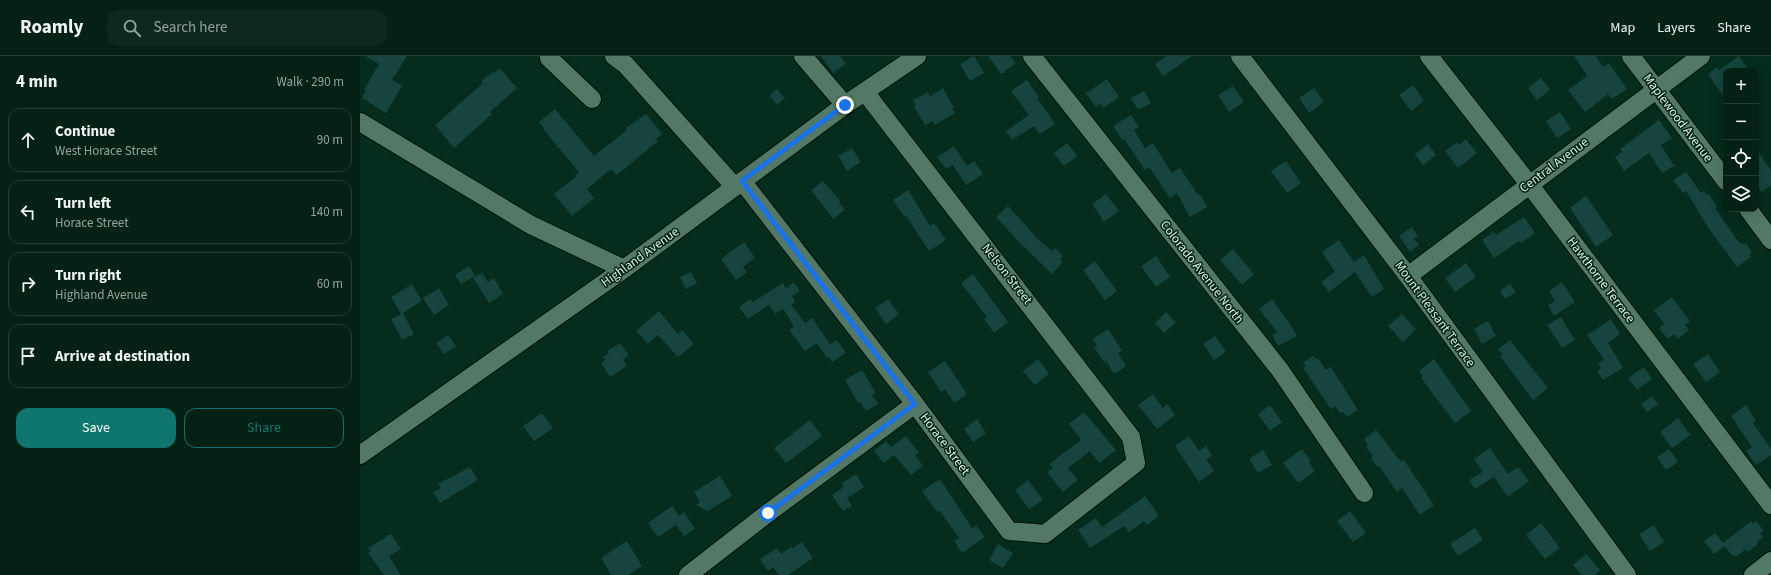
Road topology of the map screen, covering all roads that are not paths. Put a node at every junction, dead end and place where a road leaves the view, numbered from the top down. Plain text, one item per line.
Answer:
1 (549, 56) edge
2 (614, 56) edge
3 (803, 56) edge
4 (917, 56) edge
5 (1032, 56) edge
6 (1240, 56) edge
7 (1429, 56) edge
8 (1631, 56) edge
9 (1701, 56) edge
10 (1656, 89) junction
11 (865, 92) junction
12 (592, 99) dead end
13 (845, 105) junction
14 (360, 122) edge
15 (1723, 177) edge
16 (738, 184) junction
17 (1529, 184) junction
18 (1750, 212) edge
19 (1771, 240) edge
20 (624, 269) junction
21 (1408, 276) junction
22 (915, 404) junction
23 (360, 455) edge
24 (1136, 463) joint
25 (1364, 492) dead end
26 (1771, 506) edge
27 (1771, 561) edge
28 (688, 575) edge
29 (1627, 575) edge
30 (1753, 575) edge

1 - 12 street
2 - 16 street, Horace Street
3 - 13 street
4 - 11 street, Highland Avenue
5 - 25 street, Colorado Avenue North
6 - 21 street, Mount Pleasant Terrace
7 - 17 street, Hawthorne Terrace
8 - 10 street, Maplewood Avenue
9 - 10 street, Central Avenue
10 - 15 street, Maplewood Avenue
10 - 17 street, Central Avenue
11 - 13 street, Highland Avenue
11 - 24 street, Nelson Street
13 - 16 street, Highland Avenue
14 - 20 street
16 - 20 street, Highland Avenue
16 - 22 street, Horace Street
17 - 21 street, Central Avenue
17 - 26 street, Hawthorne Terrace
18 - 19 street
20 - 23 street, Highland Avenue
21 - 29 street, Mount Pleasant Terrace
22 - 24 street, Horace Street
22 - 28 street
27 - 30 street

